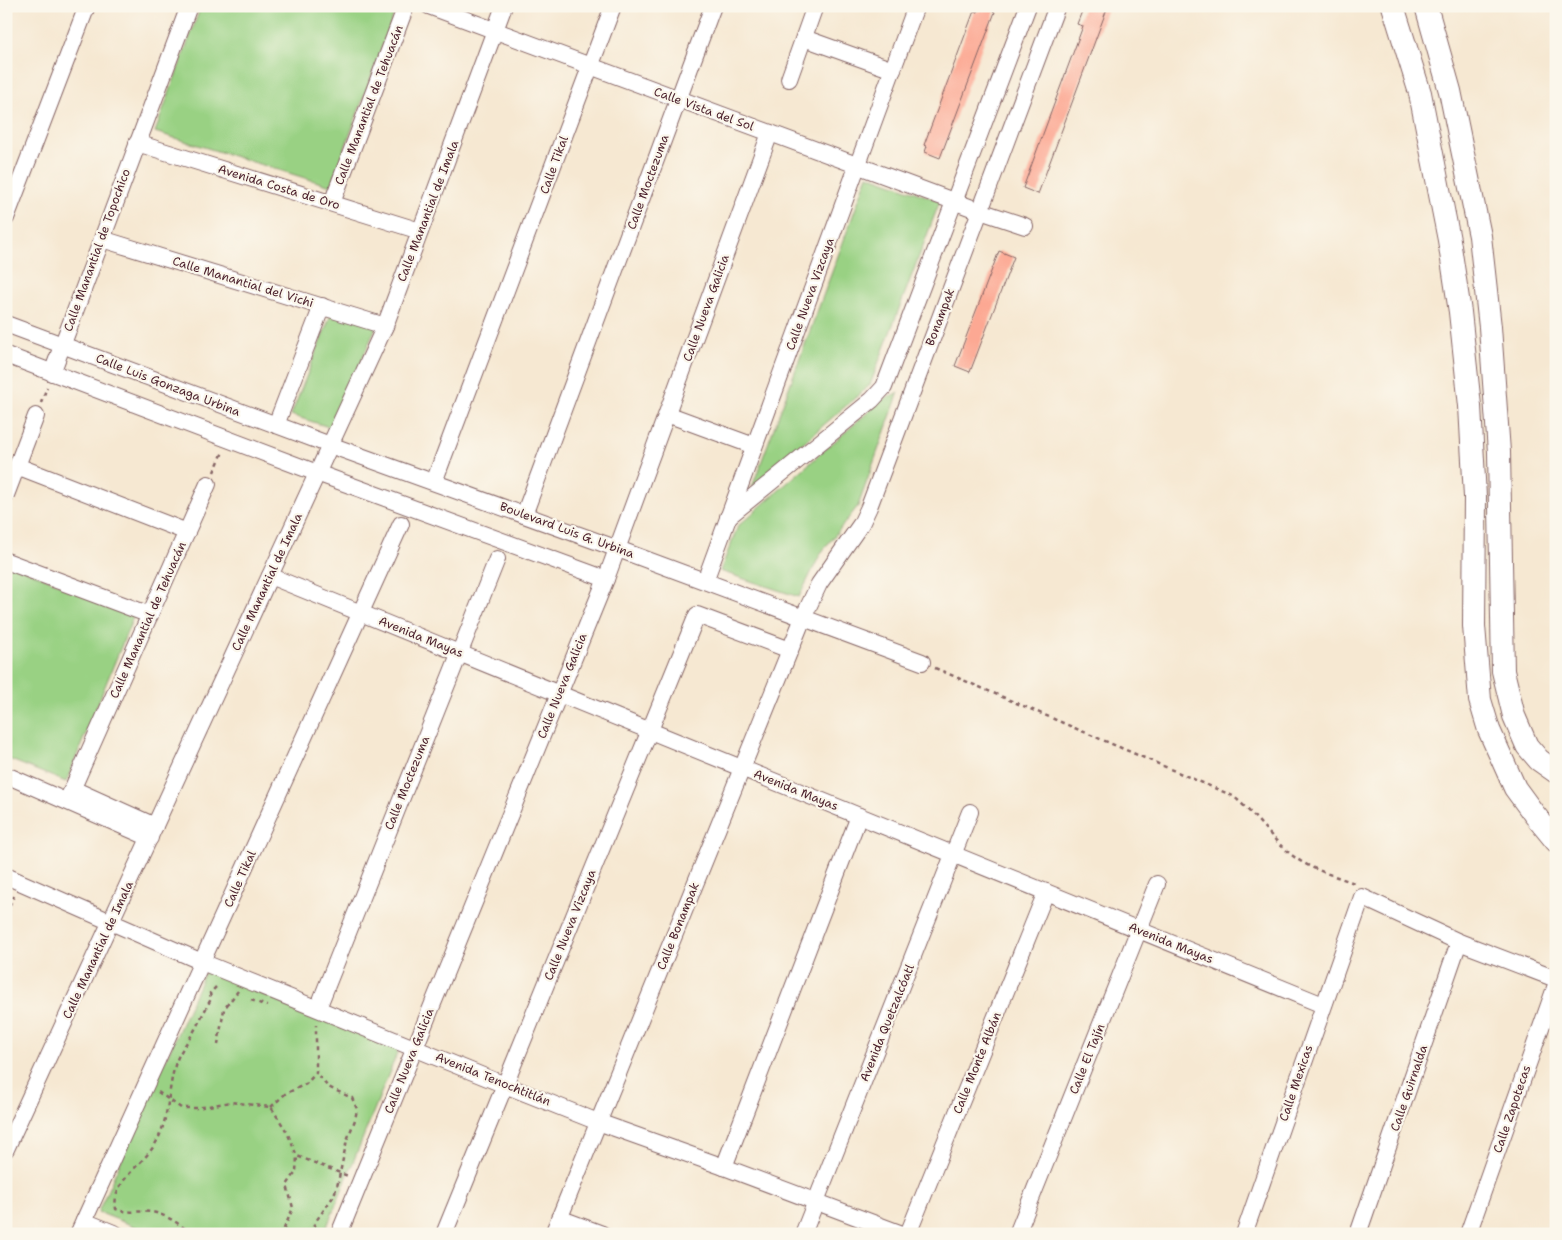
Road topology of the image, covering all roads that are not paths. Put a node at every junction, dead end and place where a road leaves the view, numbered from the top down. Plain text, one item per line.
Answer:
1 (87, 6) edge
2 (188, 6) edge
3 (406, 6) edge
4 (428, 6) edge
5 (504, 6) edge
6 (613, 6) edge
7 (713, 6) edge
8 (815, 6) edge
9 (916, 6) edge
10 (1028, 6) edge
11 (1057, 6) edge
12 (1393, 6) edge
13 (1426, 6) edge
14 (495, 31) junction
15 (804, 38) junction
16 (590, 66) junction
17 (893, 70) junction
18 (789, 79) dead end
19 (678, 99) junction
20 (770, 133) junction
21 (137, 143) junction
22 (858, 166) junction
23 (954, 202) junction
24 (332, 203) junction
25 (8, 208) edge
26 (980, 211) junction
27 (1025, 226) dead end
28 (420, 231) junction
29 (102, 238) junction
30 (322, 306) junction
31 (6, 324) edge
32 (384, 326) junction
33 (62, 345) junction
34 (6, 356) edge
35 (52, 373) junction
36 (667, 414) junction
37 (36, 416) road end
38 (276, 425) junction
39 (330, 445) junction
40 (754, 446) junction
41 (17, 466) junction
42 (317, 473) junction
43 (434, 482) junction
44 (208, 484) road end
45 (6, 495) edge
46 (524, 515) junction
47 (728, 518) junction
48 (402, 524) dead end
49 (187, 532) junction
50 (618, 549) junction
51 (497, 559) dead end
52 (6, 561) edge
53 (270, 576) junction
54 (606, 579) junction
55 (705, 581) junction
56 (361, 613) junction
57 (150, 615) junction
58 (803, 618) junction
59 (790, 650) junction
60 (459, 653) junction
61 (922, 662) road end
62 (559, 693) junction
63 (650, 730) junction
64 (742, 768) junction
65 (1556, 772) edge
66 (6, 775) edge
67 (70, 795) junction
68 (970, 812) dead end
69 (859, 816) junction
70 (152, 832) junction
71 (1556, 841) edge
72 (954, 854) junction
73 (13, 879) edge
74 (1157, 884) dead end
75 (1046, 892) junction
76 (110, 923) junction
77 (1139, 930) junction
78 (1459, 942) junction
79 (202, 962) junction
80 (1556, 979) edge
81 (1556, 985) edge
82 (1323, 1005) junction
83 (318, 1008) junction
84 (414, 1048) junction
85 (505, 1085) junction
86 (598, 1122) junction
87 (6, 1149) edge
88 (724, 1167) junction
89 (816, 1202) junction
90 (559, 1218) junction
91 (81, 1227) edge
92 (116, 1234) edge
93 (339, 1234) edge
94 (444, 1234) edge
95 (552, 1234) edge
96 (602, 1234) edge
97 (803, 1234) edge
98 (902, 1234) edge
99 (908, 1234) edge
100 (1017, 1234) edge
101 (1244, 1234) edge
102 (1358, 1234) edge
103 (1468, 1234) edge

1 - 25 street
2 - 21 street, Calle Manantial de Topochico
3 - 24 street, Calle Manantial de Tehuacán
4 - 14 street, Calle Vista del Sol
5 - 14 street, Calle Manantial de Imala
6 - 16 street, Calle Tikal
7 - 19 street, Calle Moctezuma
8 - 15 street
9 - 17 street, Calle Nueva Vizcaya
10 - 23 street
11 - 26 street, Bonampak
12 - 71 street
13 - 65 street
14 - 16 street, Calle Vista del Sol
14 - 28 street, Calle Manantial de Imala
15 - 17 street
15 - 18 street
16 - 19 street, Calle Vista del Sol
16 - 43 street, Calle Tikal
17 - 22 street, Calle Nueva Vizcaya
19 - 20 street, Calle Vista del Sol
19 - 46 street, Calle Moctezuma
20 - 22 street, Calle Vista del Sol
20 - 36 street, Calle Nueva Galicia
21 - 24 street, Avenida Costa de Oro
21 - 29 street, Calle Manantial de Topochico
22 - 23 street, Calle Vista del Sol
22 - 40 street, Calle Nueva Vizcaya
23 - 26 street, Calle Vista del Sol
23 - 47 street
24 - 28 street, Avenida Costa de Oro
26 - 27 street, Calle Vista del Sol
26 - 58 street, Bonampak
28 - 32 street, Calle Manantial de Imala
29 - 30 street, Calle Manantial del Vichi
29 - 33 street, Calle Manantial de Topochico
30 - 32 street, Calle Manantial del Vichi
30 - 38 street
31 - 33 street, Calle Luis Gonzaga Urbina
32 - 39 street, Calle Manantial de Imala
33 - 35 street, Calle Manantial de Topochico
33 - 38 street, Calle Luis Gonzaga Urbina
34 - 35 street
35 - 42 street
36 - 40 street
36 - 50 street, Calle Nueva Galicia
37 - 41 street
38 - 39 street, Calle Luis Gonzaga Urbina
39 - 42 street, Calle Manantial de Imala
39 - 43 street, Boulevard Luis G. Urbina
40 - 47 street, Calle Nueva Vizcaya
41 - 45 street
41 - 49 street
42 - 53 street, Calle Manantial de Imala
42 - 54 street
43 - 46 street, Boulevard Luis G. Urbina
44 - 49 street, Calle Manantial de Tehuacán
46 - 50 street, Boulevard Luis G. Urbina
47 - 55 street, Calle Nueva Vizcaya
48 - 56 street, Calle Tikal
49 - 57 street, Calle Manantial de Tehuacán
50 - 54 street, Calle Nueva Galicia
50 - 55 street, Boulevard Luis G. Urbina
51 - 60 street, Calle Moctezuma
52 - 57 street
53 - 56 street, Avenida Mayas
53 - 70 street, Calle Manantial de Imala
54 - 62 street, Calle Nueva Galicia
55 - 58 street, Boulevard Luis G. Urbina
56 - 60 street, Avenida Mayas
56 - 79 street, Calle Tikal
57 - 67 street, Calle Manantial de Tehuacán
58 - 59 street, Calle Bonampak
58 - 61 street, Boulevard Luis G. Urbina
59 - 63 street, Calle Nueva Vizcaya
59 - 64 street, Calle Bonampak
60 - 62 street, Avenida Mayas
60 - 83 street, Calle Moctezuma
62 - 63 street, Avenida Mayas
62 - 84 street, Calle Nueva Galicia
63 - 64 street, Avenida Mayas
63 - 85 street, Calle Nueva Vizcaya
64 - 69 street, Avenida Mayas
64 - 86 street, Calle Bonampak
66 - 67 street
67 - 70 street
68 - 72 street, Avenida Quetzalcóatl
69 - 72 street, Avenida Mayas
69 - 88 street
70 - 76 street, Calle Manantial de Imala
72 - 75 street, Avenida Mayas
72 - 89 street, Avenida Quetzalcóatl
73 - 76 street, Avenida Tenochtitlán
74 - 77 street, Calle El Tajín
75 - 77 street, Avenida Mayas
75 - 99 street, Calle Monte Albán
76 - 79 street, Avenida Tenochtitlán
76 - 87 street, Calle Manantial de Imala
77 - 82 street, Avenida Mayas
77 - 100 street, Calle El Tajín
78 - 80 street
78 - 82 street, Calle Mexicas
78 - 102 street, Calle Guirnalda
79 - 83 street, Avenida Tenochtitlán
79 - 91 street, Calle Tikal
81 - 103 street, Calle Zapotecas
82 - 101 street, Calle Mexicas
83 - 84 street, Avenida Tenochtitlán
84 - 85 street, Avenida Tenochtitlán
84 - 93 street, Calle Nueva Galicia
85 - 86 street, Avenida Tenochtitlán
85 - 94 street, Calle Nueva Vizcaya
86 - 88 street, Avenida Tenochtitlán
86 - 90 street, Calle Bonampak
88 - 89 street, Avenida Tenochtitlán
89 - 97 street, Avenida Quetzalcóatl
89 - 98 street, Avenida Tenochtitlán
90 - 95 street, Calle Bonampak
90 - 96 street
91 - 92 street

